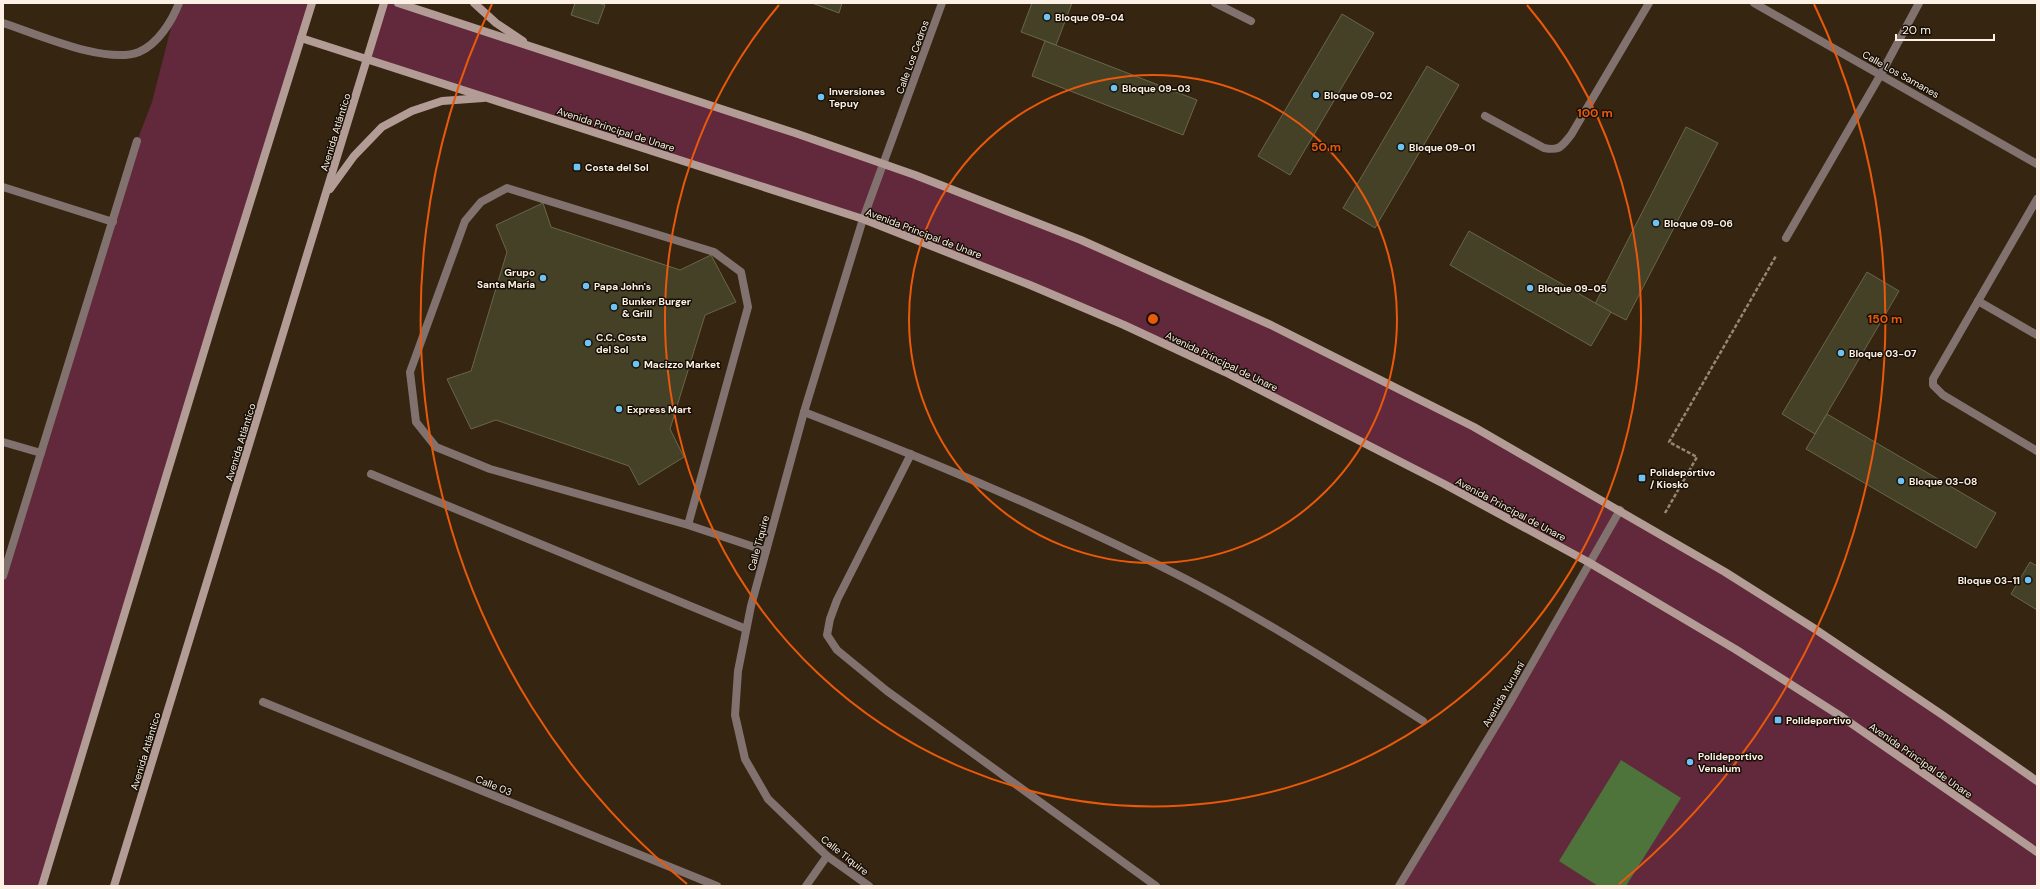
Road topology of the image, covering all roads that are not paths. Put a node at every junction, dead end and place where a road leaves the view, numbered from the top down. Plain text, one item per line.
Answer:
1 (179, 3) edge
2 (312, 3) edge
3 (384, 3) edge
4 (398, 3) edge
5 (474, 3) edge
6 (942, 3) edge
7 (1215, 3) edge
8 (1649, 3) edge
9 (1754, 3) edge
10 (1919, 3) edge
11 (1250, 20) dead end
12 (3, 23) edge
13 (301, 38) junction
14 (532, 47) junction
15 (367, 59) junction
16 (1881, 74) junction
17 (489, 98) junction
18 (1485, 116) dead end
19 (138, 141) dead end
20 (883, 164) junction
21 (2037, 164) edge
22 (3, 187) edge
23 (326, 195) junction
24 (2037, 199) edge
25 (863, 219) junction
26 (113, 222) junction
27 (1786, 238) road end
28 (1978, 301) junction
29 (2037, 335) edge
30 (804, 412) junction
31 (3, 442) edge
32 (2037, 452) edge
33 (41, 454) junction
34 (911, 454) junction
35 (370, 474) dead end
36 (1620, 510) junction
37 (688, 525) junction
38 (766, 551) junction
39 (1590, 563) junction
40 (3, 576) edge
41 (746, 629) junction
42 (263, 702) dead end
43 (1423, 721) dead end
44 (2037, 781) edge
45 (2037, 852) edge
46 (827, 856) junction
47 (42, 886) edge
48 (114, 886) edge
49 (717, 886) edge
50 (806, 886) edge
51 (869, 886) edge
52 (1156, 886) edge
53 (1399, 886) edge

1 - 12 street
2 - 13 street
3 - 15 street, Avenida Atlántico
4 - 14 street
5 - 14 street
6 - 20 street, Calle Los Cedros
7 - 11 street
8 - 18 street
9 - 16 street, Calle Los Samanes
10 - 16 street
13 - 15 street, Avenida Principal de Unare
13 - 47 street
14 - 20 street
15 - 17 street, Avenida Principal de Unare
15 - 23 street, Avenida Atlántico
16 - 21 street, Calle Los Samanes
16 - 27 street
17 - 23 street
17 - 25 street, Avenida Principal de Unare
19 - 26 street
20 - 25 street, Calle Tiquire
20 - 36 street
22 - 26 street
23 - 48 street, Avenida Atlántico
24 - 28 street
25 - 30 street, Calle Tiquire
25 - 39 street, Avenida Principal de Unare
26 - 33 street
28 - 29 street
28 - 32 street
30 - 34 street
30 - 38 street, Calle Tiquire
31 - 33 street
33 - 40 street
34 - 43 street
34 - 52 street
35 - 41 street
36 - 39 street, Avenida Yuruaní
36 - 44 street
37 - 37 street
37 - 38 street
38 - 41 street, Calle Tiquire
39 - 45 street, Avenida Principal de Unare
39 - 53 street, Avenida Yuruaní
41 - 46 street, Calle Tiquire
42 - 49 street, Calle 03
46 - 50 street
46 - 51 street, Calle Tiquire

